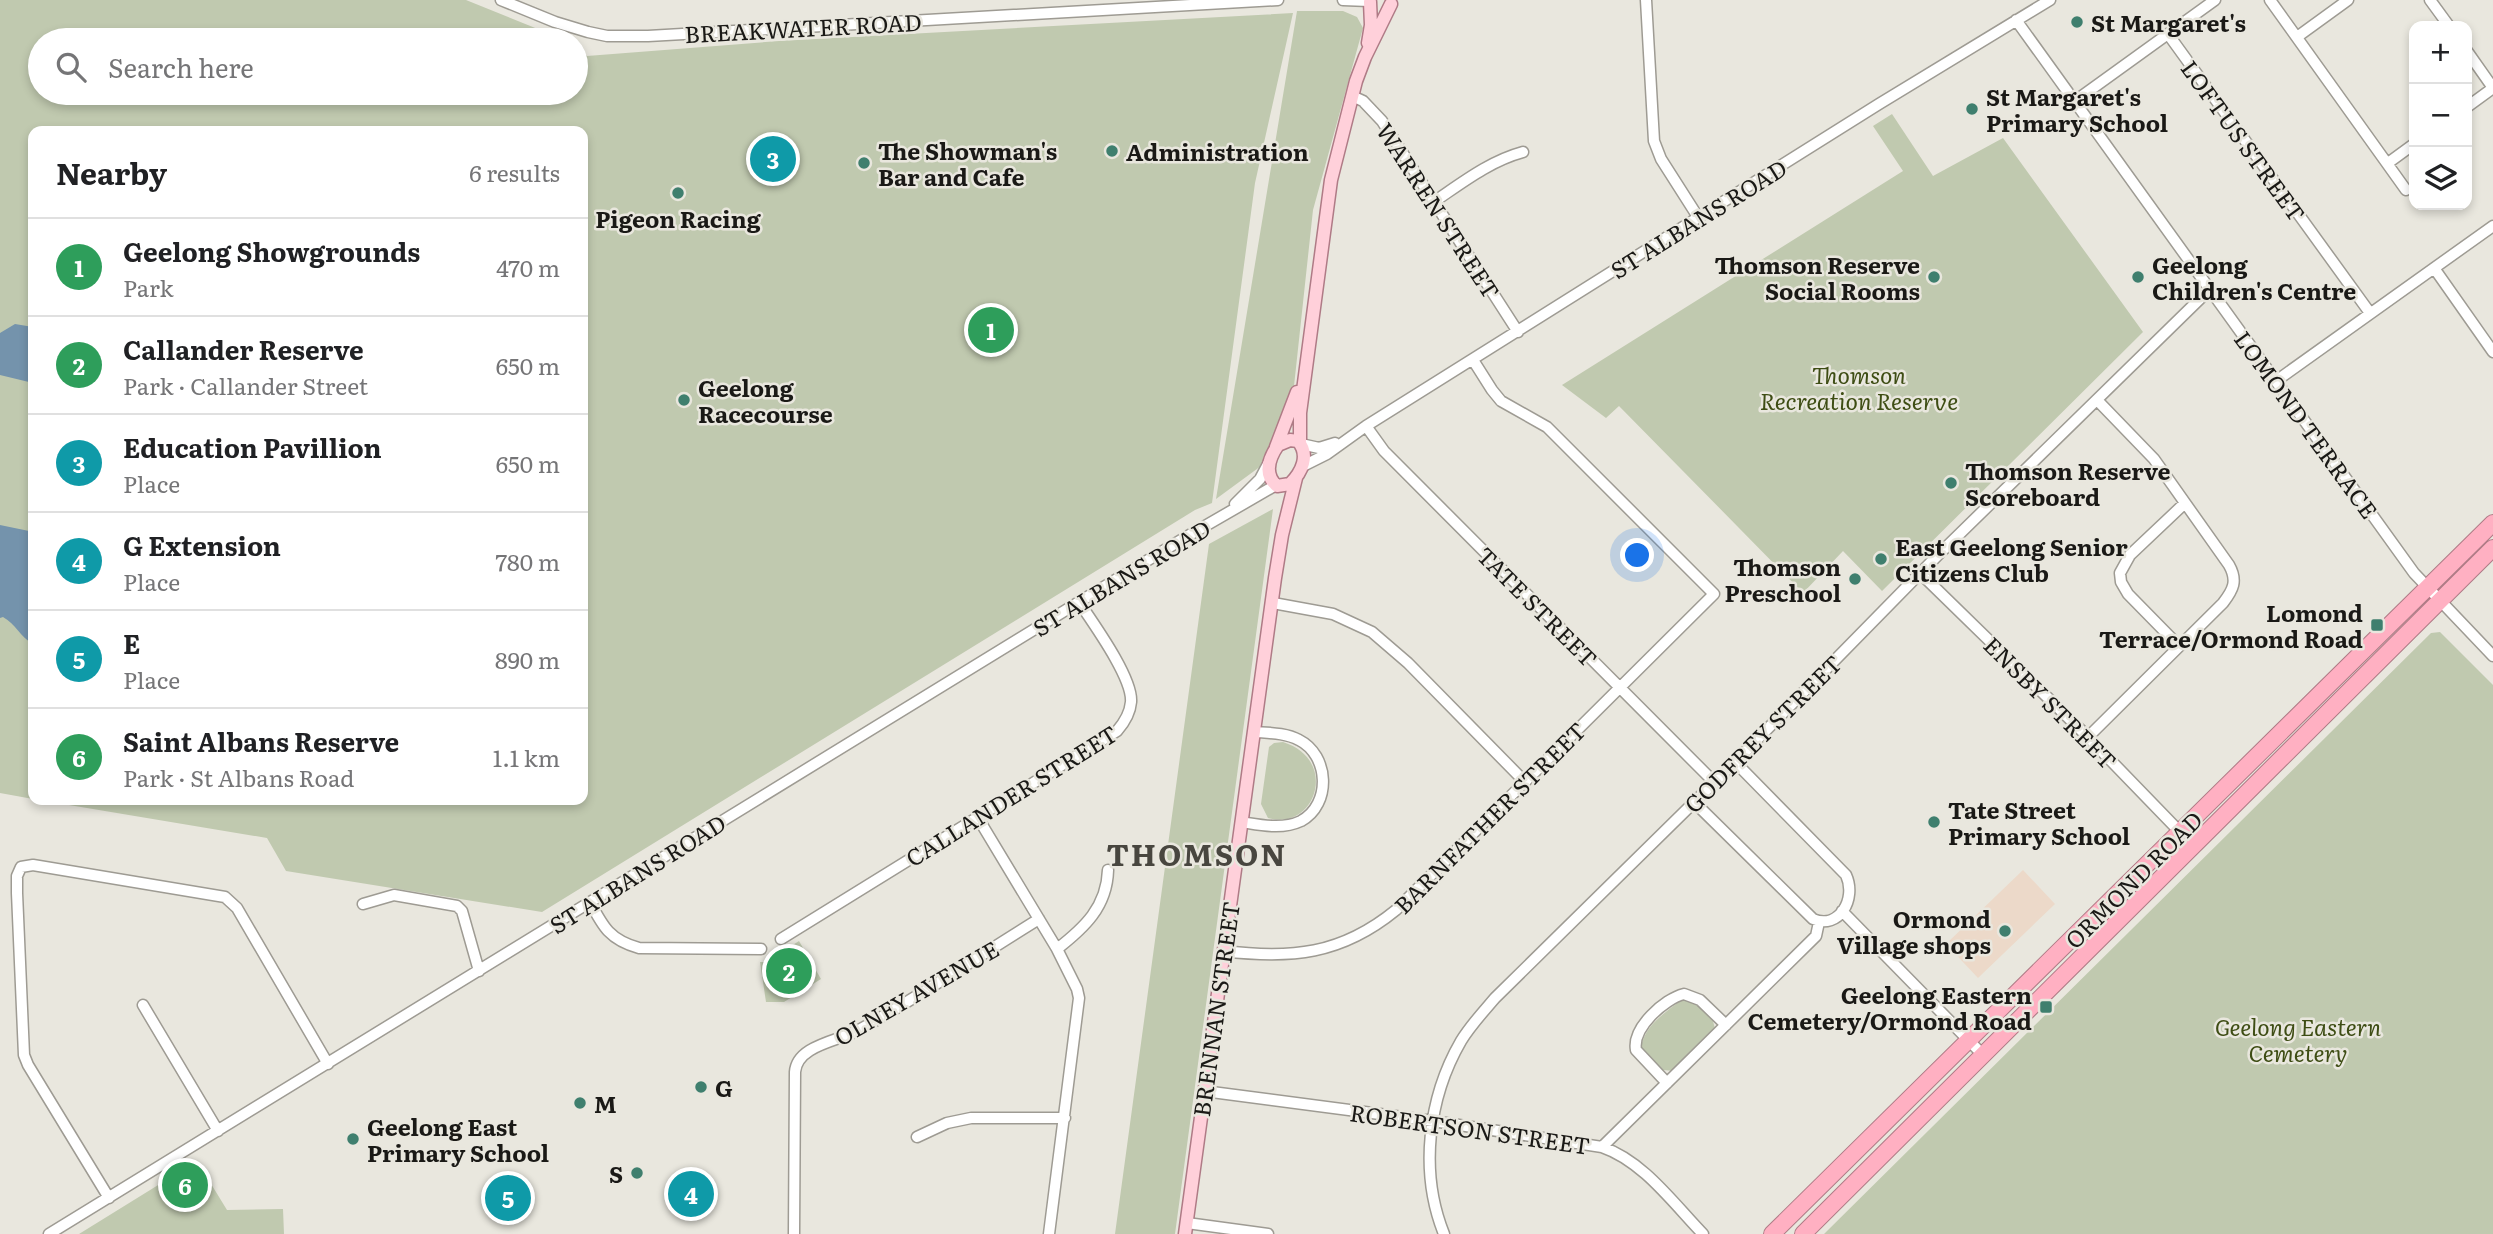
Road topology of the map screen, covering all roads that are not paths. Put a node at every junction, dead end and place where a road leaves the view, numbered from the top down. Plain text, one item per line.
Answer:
1 (501, 0) edge
2 (1279, 0) edge
3 (1343, 0) edge
4 (1646, 0) edge
5 (2050, 0) edge
6 (2215, 0) edge
7 (2270, 0) edge
8 (2348, 0) edge
9 (2430, 0) edge
10 (1369, 1) edge
11 (1393, 1) edge
12 (2016, 20) junction
13 (2445, 21) edge
14 (577, 28) edge
15 (588, 31) edge
16 (2168, 34) junction
17 (2297, 37) junction
18 (1365, 57) junction
19 (2472, 58) edge
20 (2493, 88) edge
21 (1352, 96) junction
22 (2075, 101) junction
23 (2472, 103) edge
24 (2410, 147) edge
25 (1523, 152) dead end
26 (2388, 163) junction
27 (2406, 190) dead end
28 (1435, 201) junction
29 (1698, 218) junction
30 (2493, 226) edge
31 (2434, 268) junction
32 (2210, 289) junction
33 (2370, 313) junction
34 (1518, 331) junction
35 (2493, 352) edge
36 (1473, 360) junction
37 (1306, 361) junction
38 (2276, 381) junction
39 (2097, 400) junction
40 (1366, 426) junction
41 (1348, 439) junction
42 (1301, 443) junction
43 (1272, 455) junction
44 (1303, 466) junction
45 (1296, 478) junction
46 (1276, 486) junction
47 (2185, 503) junction
48 (1226, 513) junction
49 (2493, 523) edge
50 (1282, 535) junction
51 (2493, 548) edge
52 (1920, 573) junction
53 (2427, 589) junction
54 (1079, 602) junction
55 (2439, 602) junction
56 (1273, 603) junction
57 (2179, 646) junction
58 (2493, 656) edge
59 (1619, 688) junction
60 (1256, 732) junction
61 (2088, 737) junction
62 (1735, 762) junction
63 (1525, 782) junction
64 (1714, 782) junction
65 (1694, 802) junction
66 (978, 818) junction
67 (1241, 822) junction
68 (2180, 832) junction
69 (1108, 870) dead end
70 (590, 902) junction
71 (363, 904) dead end
72 (1842, 911) junction
73 (1039, 919) junction
74 (1819, 922) junction
75 (781, 939) dead end
76 (761, 949) dead end
77 (1057, 949) junction
78 (1223, 951) junction
79 (479, 971) junction
80 (143, 1005) dead end
81 (1726, 1025) junction
82 (1970, 1041) junction
83 (1983, 1055) junction
84 (328, 1063) junction
85 (1667, 1083) junction
86 (1204, 1091) junction
87 (1065, 1118) junction
88 (1433, 1121) junction
89 (218, 1131) junction
90 (917, 1137) dead end
91 (1602, 1147) junction
92 (109, 1198) junction
93 (1186, 1228) edge
94 (49, 1234) edge
95 (794, 1234) edge
96 (1049, 1234) edge
97 (1268, 1234) edge
98 (1444, 1234) edge
99 (1703, 1234) edge
100 (1772, 1234) edge
101 (1803, 1234) edge

1 - 14 street, BREAKWATER ROAD
2 - 15 street, BREAKWATER ROAD
3 - 10 street
4 - 29 street
5 - 12 street, ST ALBANS ROAD
6 - 16 street
7 - 17 street
8 - 17 street
9 - 13 street
10 - 11 main road
10 - 18 main road
11 - 18 main road
12 - 22 street, LOMOND TERRACE
12 - 29 street, ST ALBANS ROAD
16 - 22 street
16 - 33 street, LOFTUS STREET
17 - 26 street
18 - 21 main road
19 - 20 street
20 - 23 street
21 - 28 street, WARREN STREET
21 - 37 main road
22 - 32 street, LOMOND TERRACE
24 - 26 street
25 - 28 street
26 - 27 street
28 - 34 street, WARREN STREET
29 - 34 street, ST ALBANS ROAD
30 - 31 street
31 - 33 street
31 - 35 street
32 - 38 street, LOMOND TERRACE
32 - 39 street, GODFREY STREET
33 - 38 street
34 - 36 street, ST ALBANS ROAD
36 - 40 street, ST ALBANS ROAD
36 - 59 street, BARNFATHER STREET
37 - 42 main road
37 - 43 main road
38 - 53 street, LOMOND TERRACE
39 - 47 street
39 - 52 street, GODFREY STREET
40 - 41 street, ST ALBANS ROAD
40 - 59 street, TATE STREET
41 - 42 street, ST ALBANS ROAD
41 - 44 street, ST ALBANS ROAD
42 - 43 main road
42 - 44 main road
43 - 46 main road
43 - 48 street, ST ALBANS ROAD
44 - 45 main road
45 - 46 main road
45 - 50 main road, BRENNAN STREET
46 - 48 street, ST ALBANS ROAD
46 - 50 main road, BRENNAN STREET
47 - 57 street
47 - 57 street
48 - 54 street, ST ALBANS ROAD
49 - 53 highway, ORMOND ROAD
50 - 56 main road, BRENNAN STREET
51 - 55 highway, ORMOND ROAD
52 - 61 street, ENSBY STREET
52 - 62 street, GODFREY STREET
53 - 55 street, LOMOND TERRACE
53 - 68 highway, ORMOND ROAD
54 - 66 street, CALLANDER STREET
54 - 70 street, ST ALBANS ROAD
55 - 58 street, LOMOND TERRACE
55 - 83 highway, ORMOND ROAD
56 - 60 main road, BRENNAN STREET
56 - 63 street
57 - 61 street
59 - 63 street, BARNFATHER STREET
59 - 64 street, TATE STREET
60 - 67 main road, BRENNAN STREET
60 - 67 street
61 - 68 street, ENSBY STREET
62 - 64 street, GODFREY STREET
62 - 72 street
63 - 78 street, BARNFATHER STREET
64 - 65 street, GODFREY STREET
65 - 74 street
65 - 88 street, GODFREY STREET
66 - 73 street
66 - 75 street, CALLANDER STREET
67 - 78 main road, BRENNAN STREET
68 - 82 highway, ORMOND ROAD
69 - 77 street
70 - 76 street
70 - 79 street, ST ALBANS ROAD
71 - 79 street
72 - 74 street
72 - 82 street
73 - 77 street
73 - 95 street, OLNEY AVENUE
74 - 81 street
77 - 87 street
78 - 86 main road, BRENNAN STREET
79 - 84 street, ST ALBANS ROAD
80 - 89 street
81 - 85 street
81 - 85 street
82 - 83 street
82 - 100 highway, ORMOND ROAD
83 - 101 highway, ORMOND ROAD
84 - 89 street, ST ALBANS ROAD
84 - 92 street
85 - 91 street
86 - 88 street, ROBERTSON STREET
86 - 93 main road, BRENNAN STREET
87 - 90 street
87 - 96 street
88 - 91 street, ROBERTSON STREET
88 - 98 street, GODFREY STREET
89 - 92 street, ST ALBANS ROAD
91 - 99 street, ROBERTSON STREET
92 - 94 street, ST ALBANS ROAD
93 - 97 street

